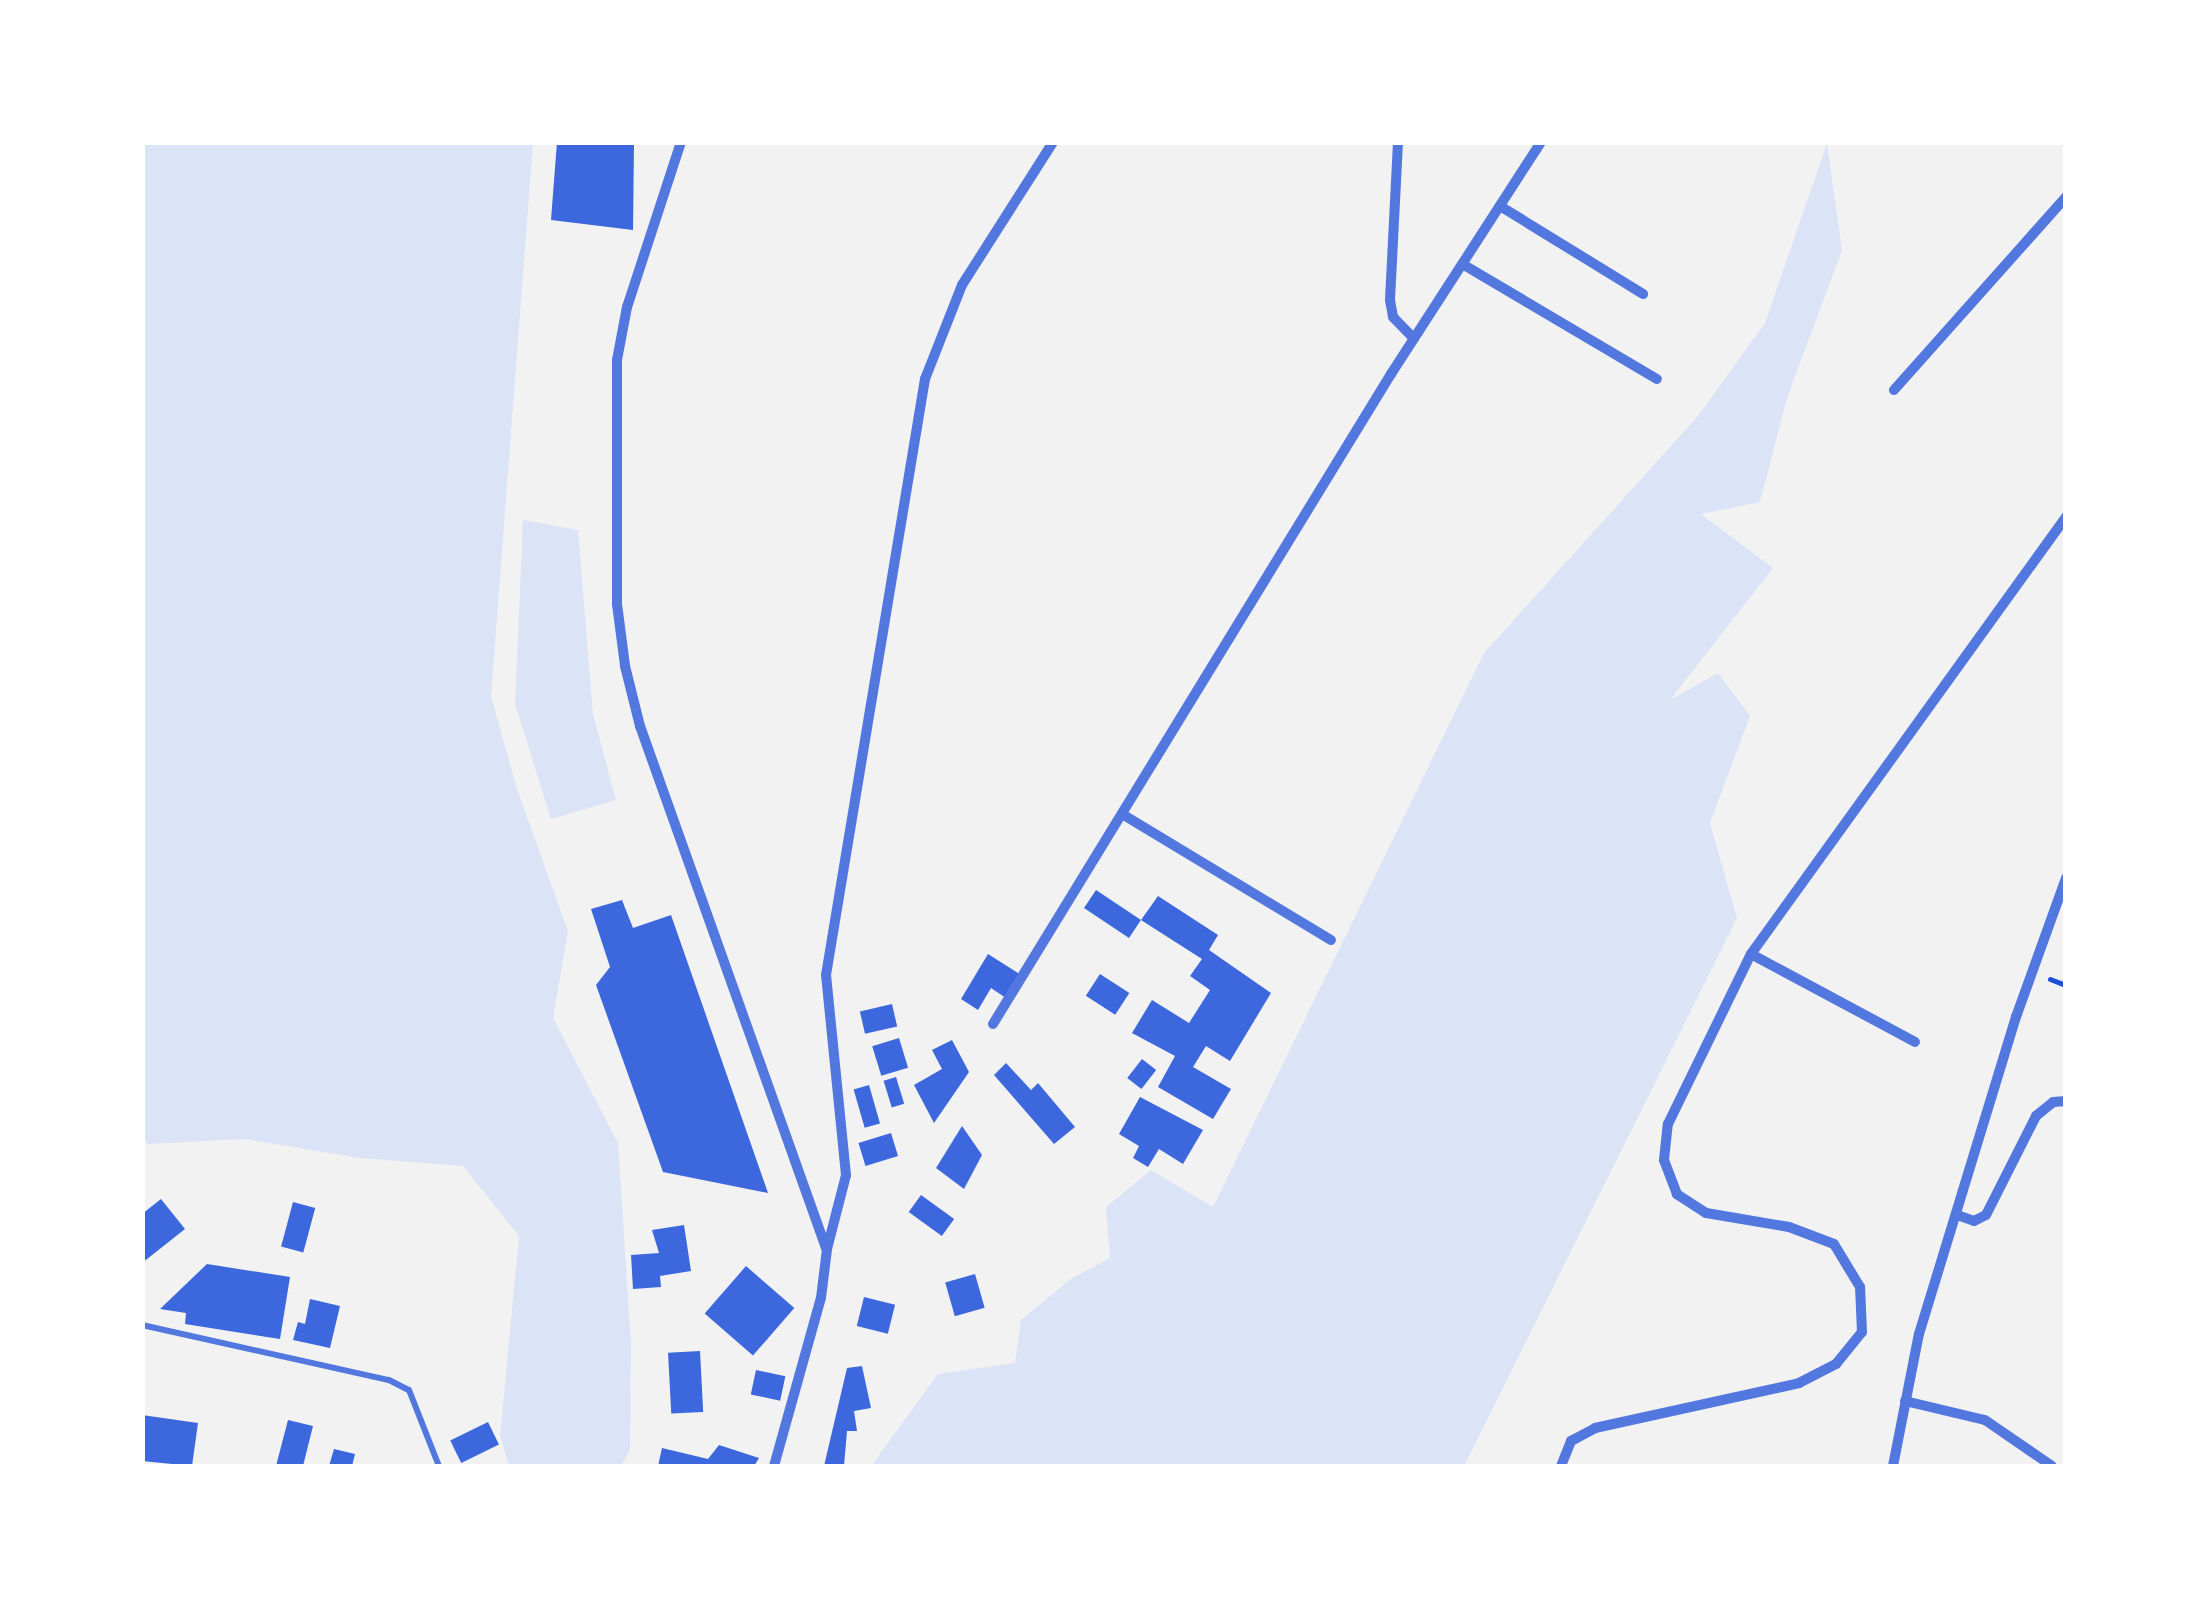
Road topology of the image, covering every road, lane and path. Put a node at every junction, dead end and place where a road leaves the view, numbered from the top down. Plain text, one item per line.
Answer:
1 (680, 142) edge
2 (1052, 142) edge
3 (1398, 142) edge
4 (1541, 142) edge
5 (2066, 197) edge
6 (1500, 206) junction
7 (1464, 265) junction
8 (1643, 294) dead end
9 (1414, 340) junction
10 (1657, 379) dead end
11 (1894, 390) dead end
12 (2066, 517) edge
13 (1122, 814) junction
14 (2066, 878) edge
15 (1331, 940) dead end
16 (1751, 954) junction
17 (993, 1024) dead end
18 (1915, 1042) dead end
19 (2066, 1101) edge
20 (1957, 1215) junction
21 (827, 1248) junction
22 (142, 1326) edge
23 (1905, 1401) junction
24 (775, 1460) edge
25 (439, 1466) edge
26 (766, 1466) edge
27 (1561, 1466) edge
28 (1893, 1466) edge
29 (2052, 1466) edge

1 - 21 street
2 - 21 street
3 - 9 street
4 - 6 street
5 - 11 street
6 - 7 street
6 - 8 street
7 - 9 street
7 - 10 street
9 - 13 street
12 - 16 street
13 - 15 street
13 - 17 street
14 - 20 street
16 - 18 street
16 - 27 street
19 - 20 street
20 - 23 street
21 - 24 street
22 - 25 lane
23 - 28 street
23 - 29 street
24 - 26 street

